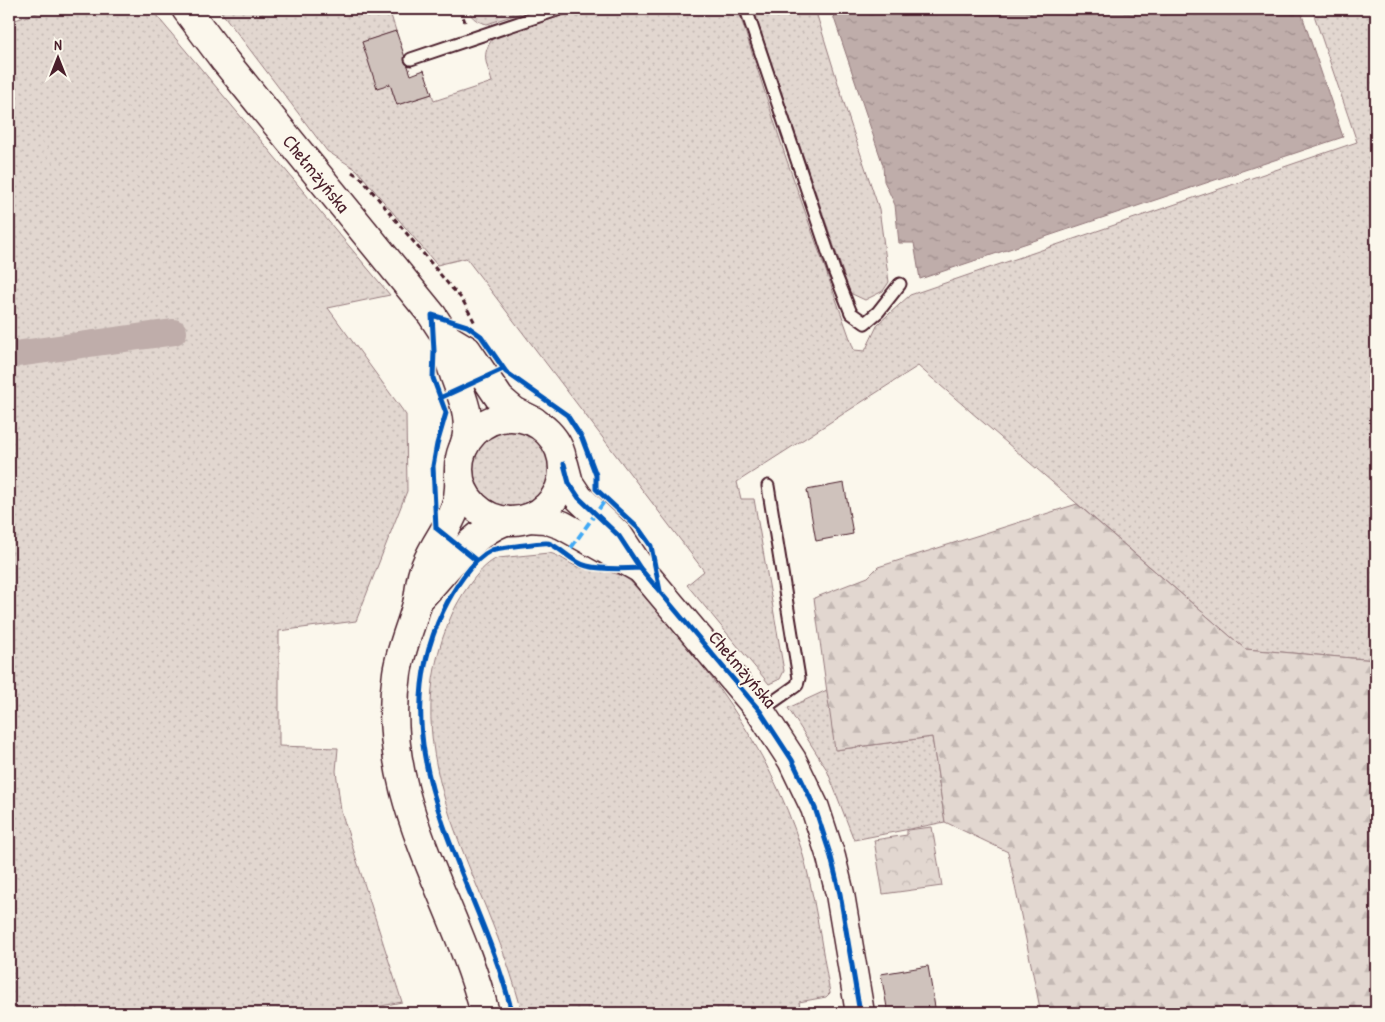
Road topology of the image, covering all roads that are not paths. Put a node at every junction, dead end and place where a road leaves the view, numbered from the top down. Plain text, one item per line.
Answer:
1 (186, 9) edge
2 (560, 9) edge
3 (746, 9) edge
4 (411, 59) dead end
5 (900, 284) dead end
6 (448, 338) junction
7 (534, 421) junction
8 (464, 446) junction
9 (564, 464) junction
10 (459, 473) junction
11 (768, 486) dead end
12 (517, 519) junction
13 (640, 568) junction
14 (417, 601) junction
15 (760, 711) junction
16 (485, 1013) edge
17 (860, 1013) edge

1 - 6 street, Chełmżyńska
2 - 4 lane
3 - 5 lane
6 - 7 street, Chełmżyńska
6 - 8 street, Chełmżyńska
7 - 8 street
7 - 9 street
8 - 10 street
9 - 12 street
9 - 13 street, Chełmżyńska
10 - 12 street
10 - 14 street
11 - 15 lane
12 - 13 street, Chełmżyńska
12 - 14 street
13 - 15 street, Chełmżyńska
14 - 16 street
15 - 17 street, Chełmżyńska

